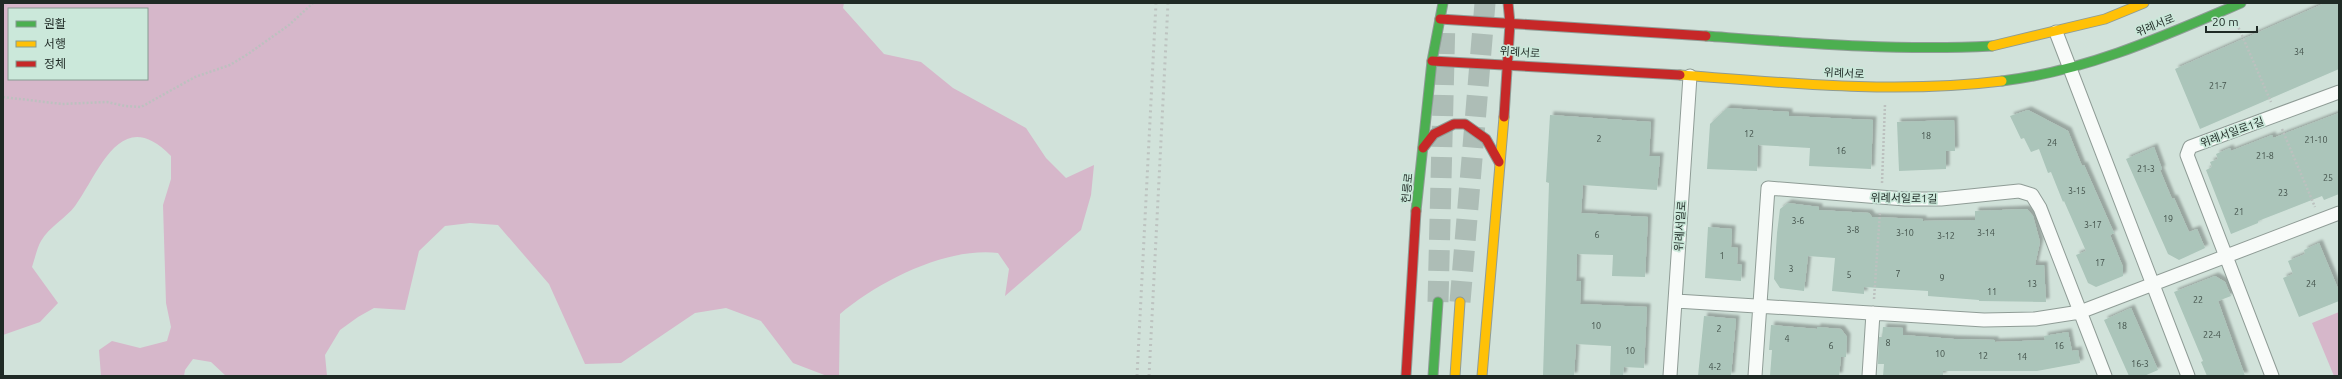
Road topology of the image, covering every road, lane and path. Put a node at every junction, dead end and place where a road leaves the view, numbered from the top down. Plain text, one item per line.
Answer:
1 (313, 3) edge
2 (1443, 3) edge
3 (1508, 3) edge
4 (2144, 3) edge
5 (2241, 3) edge
6 (2230, 8) junction
7 (1440, 19) junction
8 (1510, 23) junction
9 (2056, 32) junction
10 (1432, 61) junction
11 (1508, 62) junction
12 (2068, 68) junction
13 (1690, 76) junction
14 (1886, 87) junction
15 (2339, 92) edge
16 (3, 97) edge
17 (2277, 115) junction
18 (1423, 148) junction
19 (1500, 162) junction
20 (1881, 198) junction
21 (2339, 213) edge
22 (2320, 220) junction
23 (2225, 257) junction
24 (2153, 285) junction
25 (1676, 301) junction
26 (1438, 302) tunnel mouth
27 (1460, 302) tunnel mouth
28 (1760, 306) junction
29 (2080, 312) junction
30 (1873, 313) junction
31 (1406, 376) edge
32 (1433, 376) edge
33 (1455, 376) edge
34 (1482, 376) edge
35 (1670, 376) edge
36 (1755, 376) edge
37 (1869, 376) edge
38 (2105, 376) edge
39 (2188, 376) edge
40 (2272, 376) edge

1 - 16 path
2 - 7 main road, 헌릉로
3 - 8 main road
4 - 9 main road
5 - 6 main road, 위례서로
6 - 12 main road, 위례서로
6 - 17 path
7 - 8 main road
7 - 10 main road, 헌릉로
8 - 9 main road
8 - 11 main road
9 - 12 street
10 - 11 main road, 위례서로
10 - 18 main road, 헌릉로
11 - 13 main road, 위례서로
11 - 19 main road
12 - 14 main road, 위례서로
12 - 24 street
13 - 14 main road, 위례서로
13 - 25 street, 위례서일로
14 - 20 path
15 - 17 street, 위례서일로1길
17 - 22 path
17 - 23 street, 위례서일로1길
18 - 19 main road
18 - 31 main road, 헌릉로
19 - 34 main road
20 - 28 street, 위례서일로1길
20 - 29 street, 위례서일로1길
20 - 30 path
21 - 22 street
22 - 23 street
23 - 24 street
23 - 40 street, 위례서일로1길
24 - 29 street
24 - 39 street
25 - 28 street
25 - 35 street, 위례서일로
26 - 32 main road
27 - 33 main road
28 - 30 street
28 - 36 street, 위례서일로1길
29 - 30 street
29 - 38 street, 위례서일로1길
30 - 37 street

